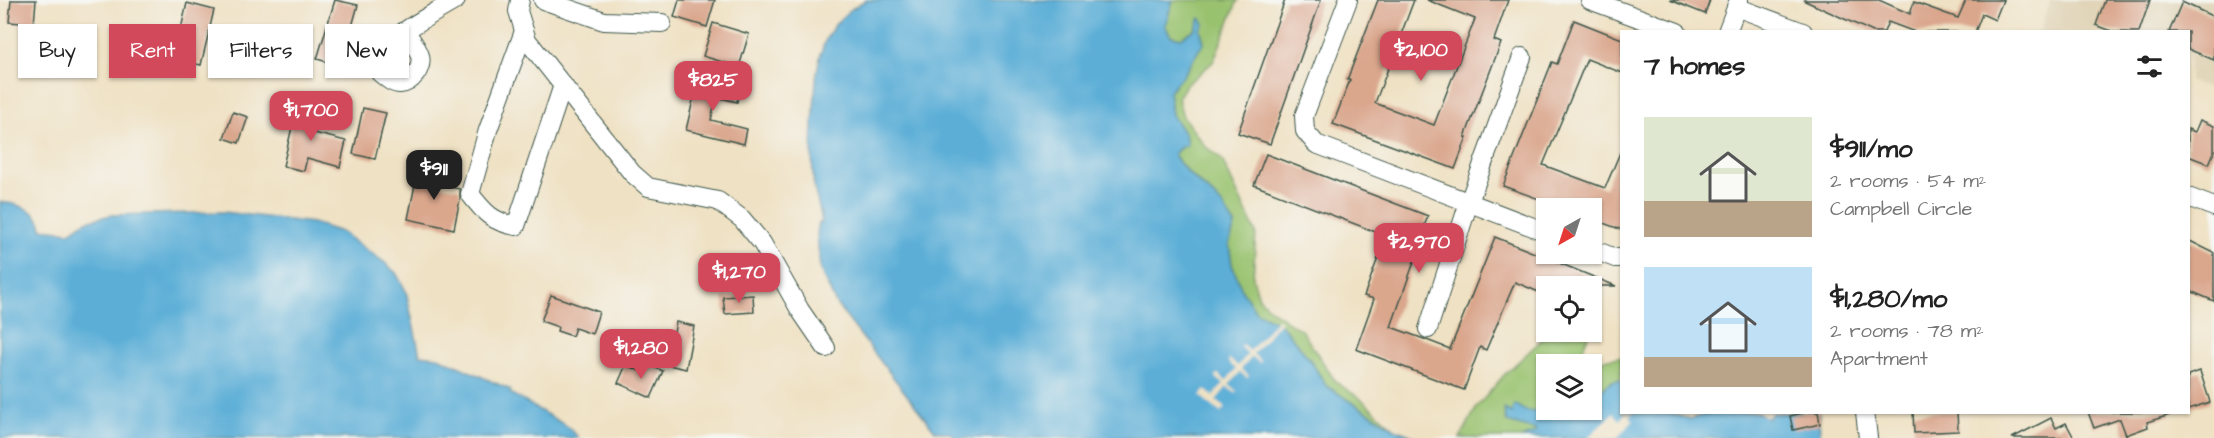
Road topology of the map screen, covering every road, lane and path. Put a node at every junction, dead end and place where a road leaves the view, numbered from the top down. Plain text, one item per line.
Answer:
1 (456, 0) edge
2 (520, 0) edge
3 (543, 0) edge
4 (1348, 0) edge
5 (1590, 0) edge
6 (1737, 3) edge
7 (662, 23) dead end
8 (409, 30) edge
9 (1672, 30) edge
10 (1728, 30) edge
11 (1798, 30) edge
12 (524, 31) junction
13 (1522, 57) dead end
14 (563, 86) junction
15 (2190, 198) edge
16 (1469, 202) junction
17 (2214, 207) edge
18 (1536, 228) edge
19 (1602, 253) edge
20 (1620, 258) edge
21 (1428, 329) dead end
22 (826, 348) dead end
23 (1865, 414) edge
24 (1868, 438) edge

1 - 8 street
2 - 12 street
3 - 7 street
4 - 16 street
5 - 9 street
6 - 10 street
6 - 11 street
12 - 14 street
12 - 14 street
13 - 16 street
14 - 22 street
15 - 17 street
16 - 18 street
16 - 21 street
19 - 20 street
23 - 24 street

